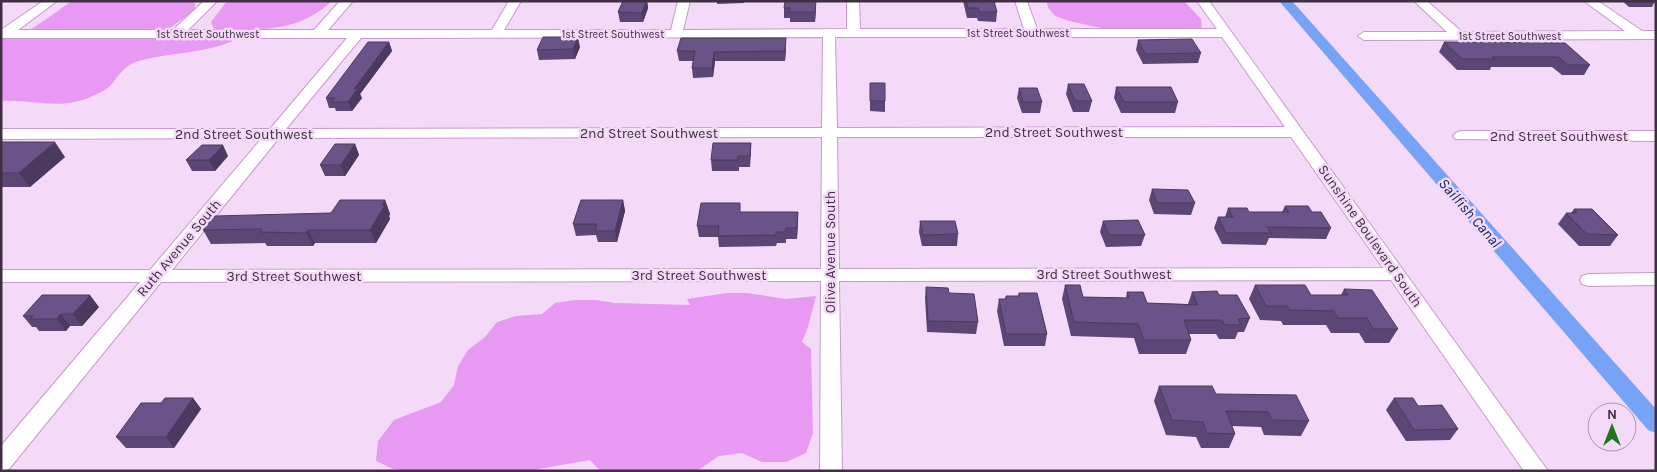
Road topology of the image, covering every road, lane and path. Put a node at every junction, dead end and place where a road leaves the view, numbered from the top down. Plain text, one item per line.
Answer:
1 (51, 1) edge
2 (211, 1) edge
3 (347, 1) edge
4 (515, 1) edge
5 (684, 1) edge
6 (853, 1) edge
7 (1021, 1) edge
8 (1203, 1) edge
9 (1420, 1) edge
10 (1590, 1) edge
11 (496, 33) junction
12 (829, 33) junction
13 (854, 33) junction
14 (1032, 33) junction
15 (1225, 33) junction
16 (3, 34) edge
17 (176, 34) junction
18 (317, 34) junction
19 (357, 34) junction
20 (676, 34) junction
21 (1656, 35) edge
22 (1364, 36) dead end
23 (1459, 36) junction
24 (1638, 36) junction
25 (1296, 132) junction
26 (274, 133) junction
27 (830, 133) junction
28 (1, 134) edge
29 (1462, 136) dead end
30 (1656, 136) edge
31 (1397, 274) junction
32 (830, 275) junction
33 (1, 276) edge
34 (156, 276) junction
35 (1589, 280) dead end
36 (1656, 280) edge
37 (1, 462) edge
38 (831, 471) edge
39 (1537, 471) edge

1 - 16 street
2 - 17 street
3 - 18 street
4 - 11 street
5 - 20 street
6 - 13 street
7 - 14 street
8 - 15 street, Sunshine Boulevard South
9 - 23 street
10 - 24 street
11 - 19 street, 1st Street Southwest
11 - 20 street, 1st Street Southwest
12 - 13 street, 1st Street Southwest
12 - 20 street, 1st Street Southwest
12 - 27 street, Olive Avenue South
13 - 14 street, 1st Street Southwest
14 - 15 street, 1st Street Southwest
15 - 25 street, Sunshine Boulevard South
16 - 17 street, 1st Street Southwest
17 - 18 street, 1st Street Southwest
18 - 19 street, 1st Street Southwest
19 - 26 street, Ruth Avenue South
21 - 24 street, 1st Street Southwest
22 - 23 street, 1st Street Southwest
23 - 24 street, 1st Street Southwest
25 - 27 street, 2nd Street Southwest
25 - 31 street, Sunshine Boulevard South
26 - 27 street, 2nd Street Southwest
26 - 28 street, 2nd Street Southwest
26 - 34 street, Ruth Avenue South
27 - 32 street, Olive Avenue South
29 - 30 street, 2nd Street Southwest
31 - 32 street, 3rd Street Southwest
31 - 39 street, Sunshine Boulevard South
32 - 34 street, 3rd Street Southwest
32 - 38 street, Olive Avenue South
33 - 34 street, 3rd Street Southwest
34 - 37 street, Ruth Avenue South
35 - 36 street

